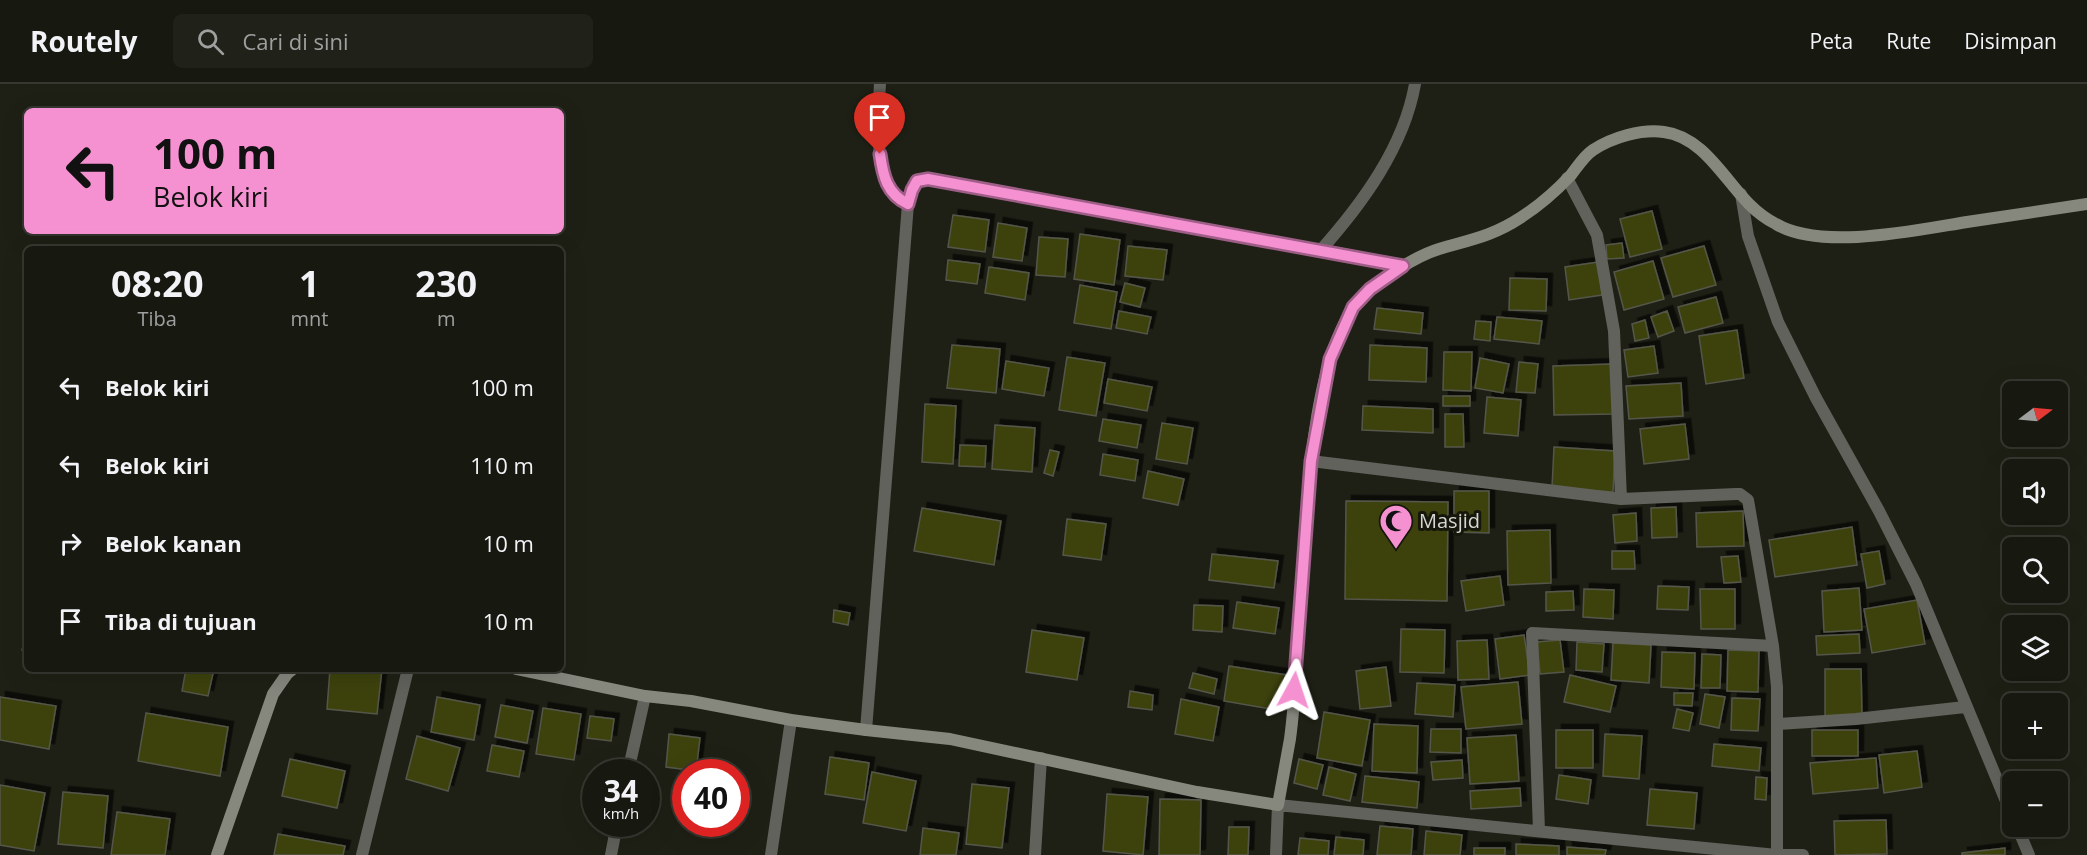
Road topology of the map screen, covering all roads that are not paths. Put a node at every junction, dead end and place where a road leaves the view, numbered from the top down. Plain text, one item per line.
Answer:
1 (880, 84) edge
2 (1415, 84) edge
3 (1567, 178) junction
4 (1740, 194) junction
5 (908, 204) junction
6 (2087, 204) edge
7 (1320, 251) junction
8 (1403, 266) junction
9 (1311, 461) junction
10 (1621, 499) junction
11 (1773, 646) junction
12 (289, 672) edge
13 (407, 672) edge
14 (530, 672) edge
15 (645, 696) junction
16 (1965, 707) junction
17 (791, 720) junction
18 (1777, 724) junction
19 (866, 730) junction
20 (1041, 758) junction
21 (631, 759) edge
22 (2002, 793) edge
23 (1278, 805) junction
24 (1539, 831) junction
25 (614, 837) edge
26 (2022, 837) edge
27 (1663, 850) edge
28 (216, 855) edge
29 (362, 855) edge
30 (611, 855) edge
31 (771, 855) edge
32 (1035, 855) edge
33 (1276, 855) edge
34 (1777, 855) edge
35 (1803, 855) edge
36 (2029, 855) edge

1 - 5 street
2 - 7 street
3 - 4 street
3 - 8 street
3 - 10 street
4 - 6 street
4 - 16 street
5 - 7 street
5 - 19 street
7 - 8 street
8 - 9 street
9 - 10 street
9 - 23 street
10 - 11 street
11 - 18 street
11 - 24 street
12 - 28 street
13 - 29 street
14 - 15 street
15 - 17 street
15 - 21 street
16 - 18 street
16 - 22 street
17 - 19 street
17 - 31 street
18 - 34 street
19 - 20 street
20 - 23 street
20 - 32 street
23 - 24 street
23 - 33 street
24 - 27 street
25 - 30 street
26 - 36 street
27 - 34 street
34 - 35 street

